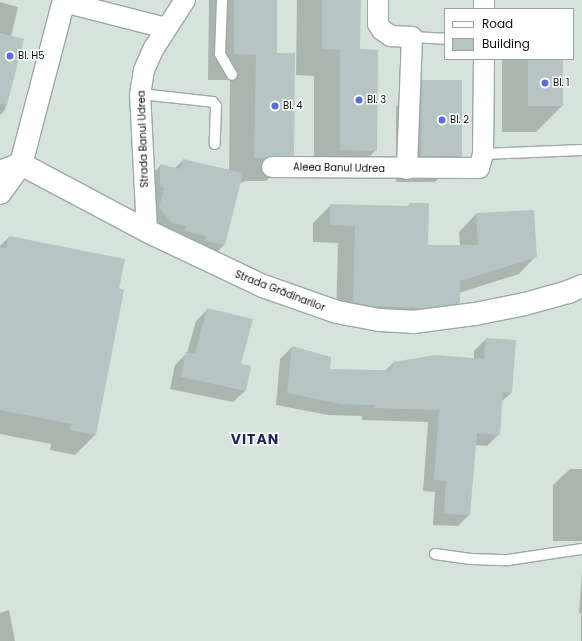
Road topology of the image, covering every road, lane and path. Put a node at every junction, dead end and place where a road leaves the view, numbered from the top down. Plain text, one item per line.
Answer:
1 (185, 0) edge
2 (222, 0) edge
3 (378, 0) edge
4 (64, 1) edge
5 (166, 28) junction
6 (412, 37) junction
7 (444, 39) edge
8 (484, 60) edge
9 (232, 75) dead end
10 (141, 94) junction
11 (215, 144) dead end
12 (582, 150) edge
13 (483, 154) junction
14 (21, 164) junction
15 (272, 167) dead end
16 (407, 169) junction
17 (0, 172) edge
18 (0, 193) edge
19 (147, 231) junction
20 (582, 286) edge
21 (582, 549) edge
22 (435, 554) dead end

1 - 5 street
2 - 9 lane
3 - 6 street
4 - 5 street
4 - 14 street
5 - 10 street, Strada Banul Udrea
6 - 7 lane
6 - 16 street
8 - 13 street
10 - 11 lane
10 - 19 street, Strada Banul Udrea
12 - 13 lane
13 - 16 street, Aleea Banul Udrea
14 - 17 street
14 - 18 street
14 - 19 street, Strada Grădinarilor
15 - 16 street, Aleea Banul Udrea
19 - 20 street, Strada Grădinarilor
21 - 22 lane

